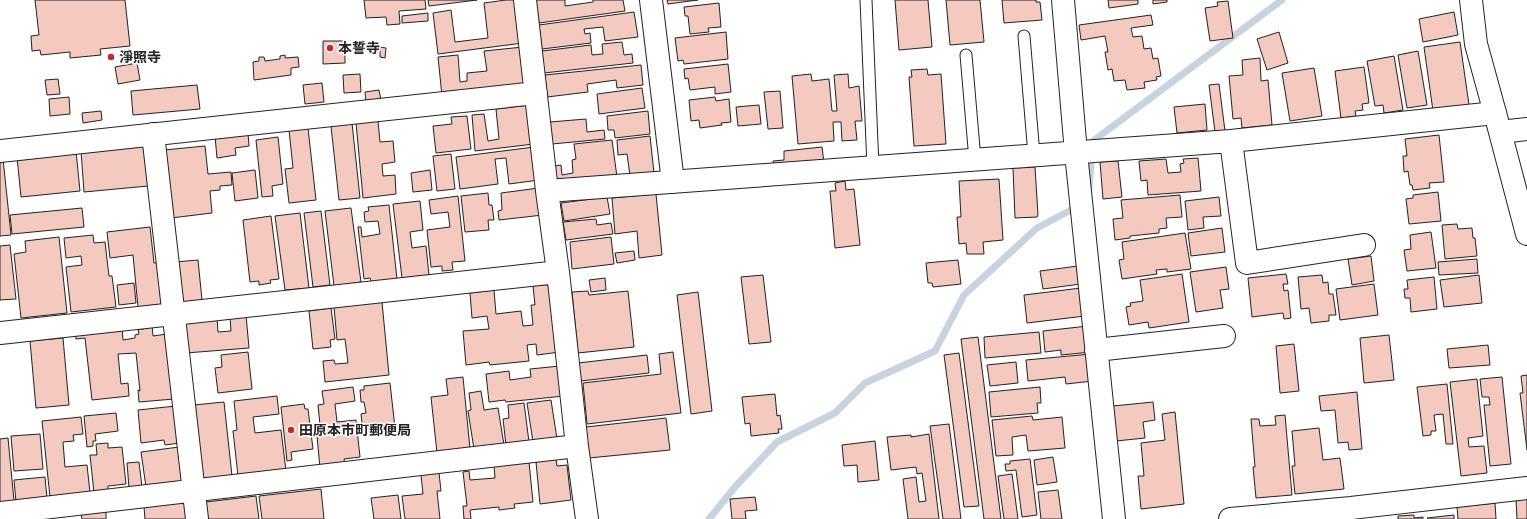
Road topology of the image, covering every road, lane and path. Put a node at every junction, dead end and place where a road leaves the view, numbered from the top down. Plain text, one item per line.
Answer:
1 (525, 0) edge
2 (652, 0) edge
3 (866, 0) edge
4 (1063, 0) edge
5 (1471, 0) edge
6 (1024, 36) dead end
7 (966, 55) dead end
8 (536, 93) junction
9 (1498, 122) junction
10 (1527, 129) edge
11 (153, 134) junction
12 (1231, 141) junction
13 (0, 151) edge
14 (1086, 152) junction
15 (1034, 155) junction
16 (975, 160) junction
17 (873, 167) junction
18 (672, 182) junction
19 (547, 191) junction
20 (1527, 234) edge
21 (1364, 246) dead end
22 (558, 272) junction
23 (174, 314) junction
24 (0, 333) edge
25 (1224, 336) dead end
26 (1096, 350) junction
27 (577, 446) junction
28 (1527, 488) edge
29 (193, 490) junction
30 (0, 513) edge
31 (197, 519) edge
32 (587, 519) edge
33 (1114, 519) edge
34 (1230, 519) edge

1 - 8 street
2 - 18 street
3 - 17 lane
4 - 14 street
5 - 9 street
6 - 15 lane
7 - 16 lane
8 - 11 street
8 - 19 street
9 - 10 street
9 - 12 street
9 - 20 street
11 - 13 street
11 - 23 street
12 - 14 street
12 - 21 street
14 - 15 street
14 - 26 street
15 - 16 street
16 - 17 street
17 - 18 street
18 - 19 street
19 - 22 street
22 - 23 street
22 - 27 street
23 - 24 street
23 - 29 street
25 - 26 street
26 - 33 street
27 - 29 street
27 - 32 street
28 - 34 street
29 - 30 street
29 - 31 street

